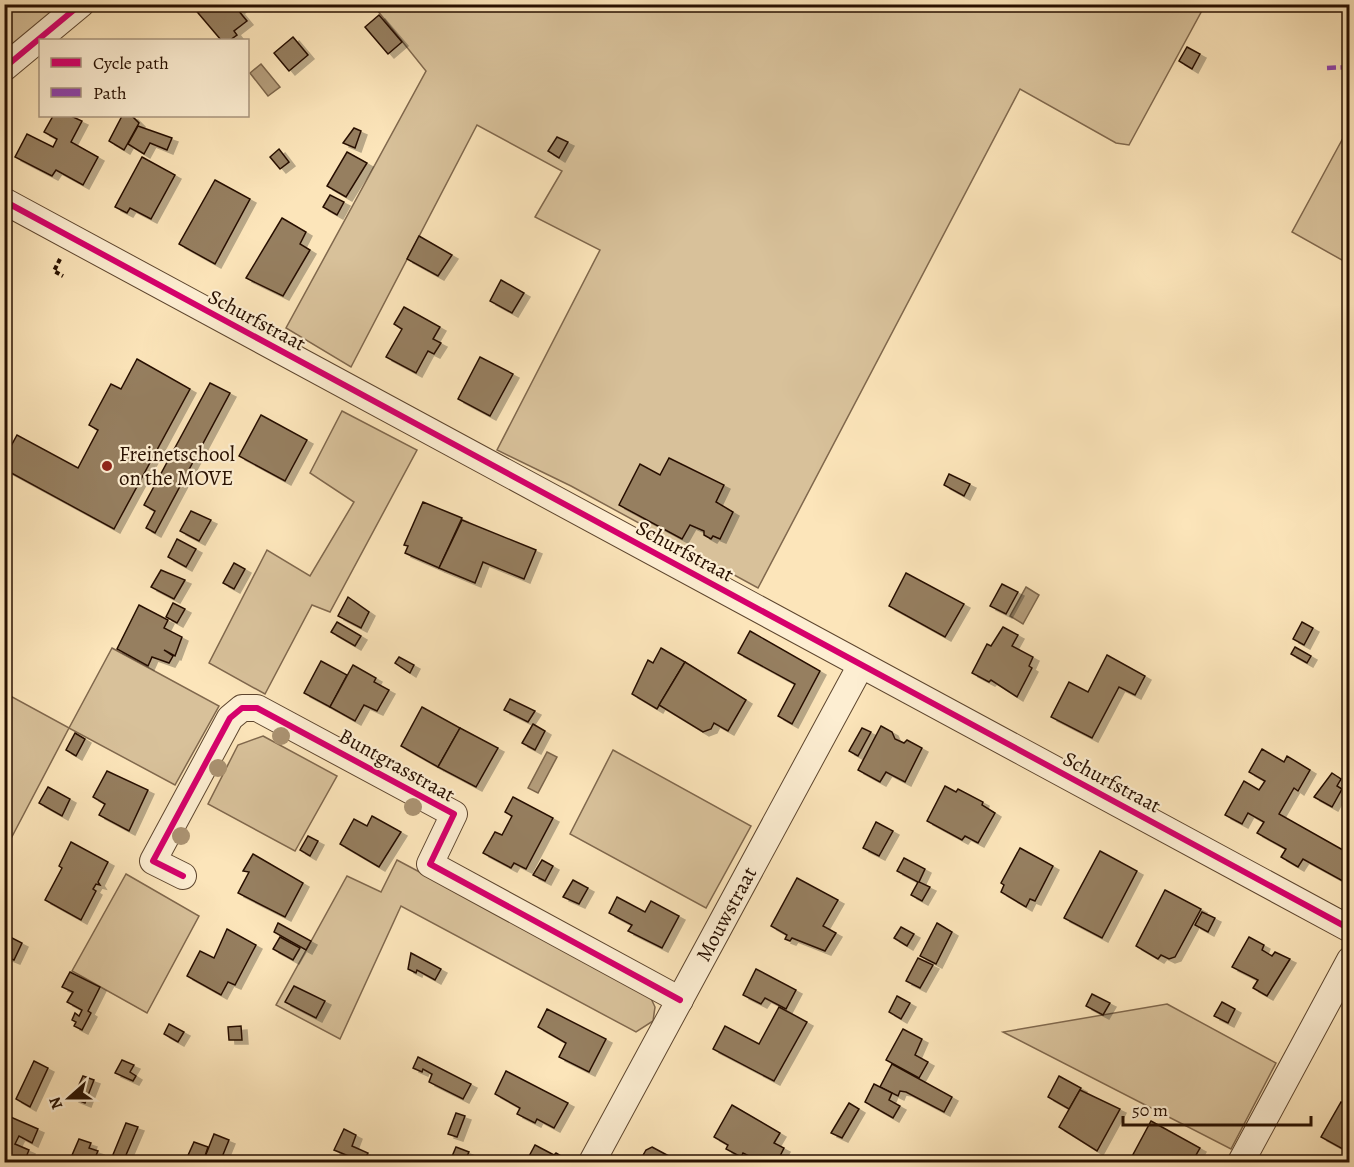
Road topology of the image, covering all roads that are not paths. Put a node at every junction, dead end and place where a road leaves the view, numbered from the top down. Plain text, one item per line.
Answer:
1 (81, 4) edge
2 (4, 68) edge
3 (4, 201) edge
4 (861, 665) junction
5 (183, 876) dead end
6 (1350, 929) edge
7 (1350, 960) edge
8 (680, 1000) junction
9 (592, 1162) edge
10 (1241, 1162) edge

1 - 2 street
3 - 4 street, Schurfstraat
4 - 6 street, Schurfstraat
4 - 8 street, Mouwstraat
5 - 8 street, Buntgrasstraat
7 - 10 street
8 - 9 street, Mouwstraat

